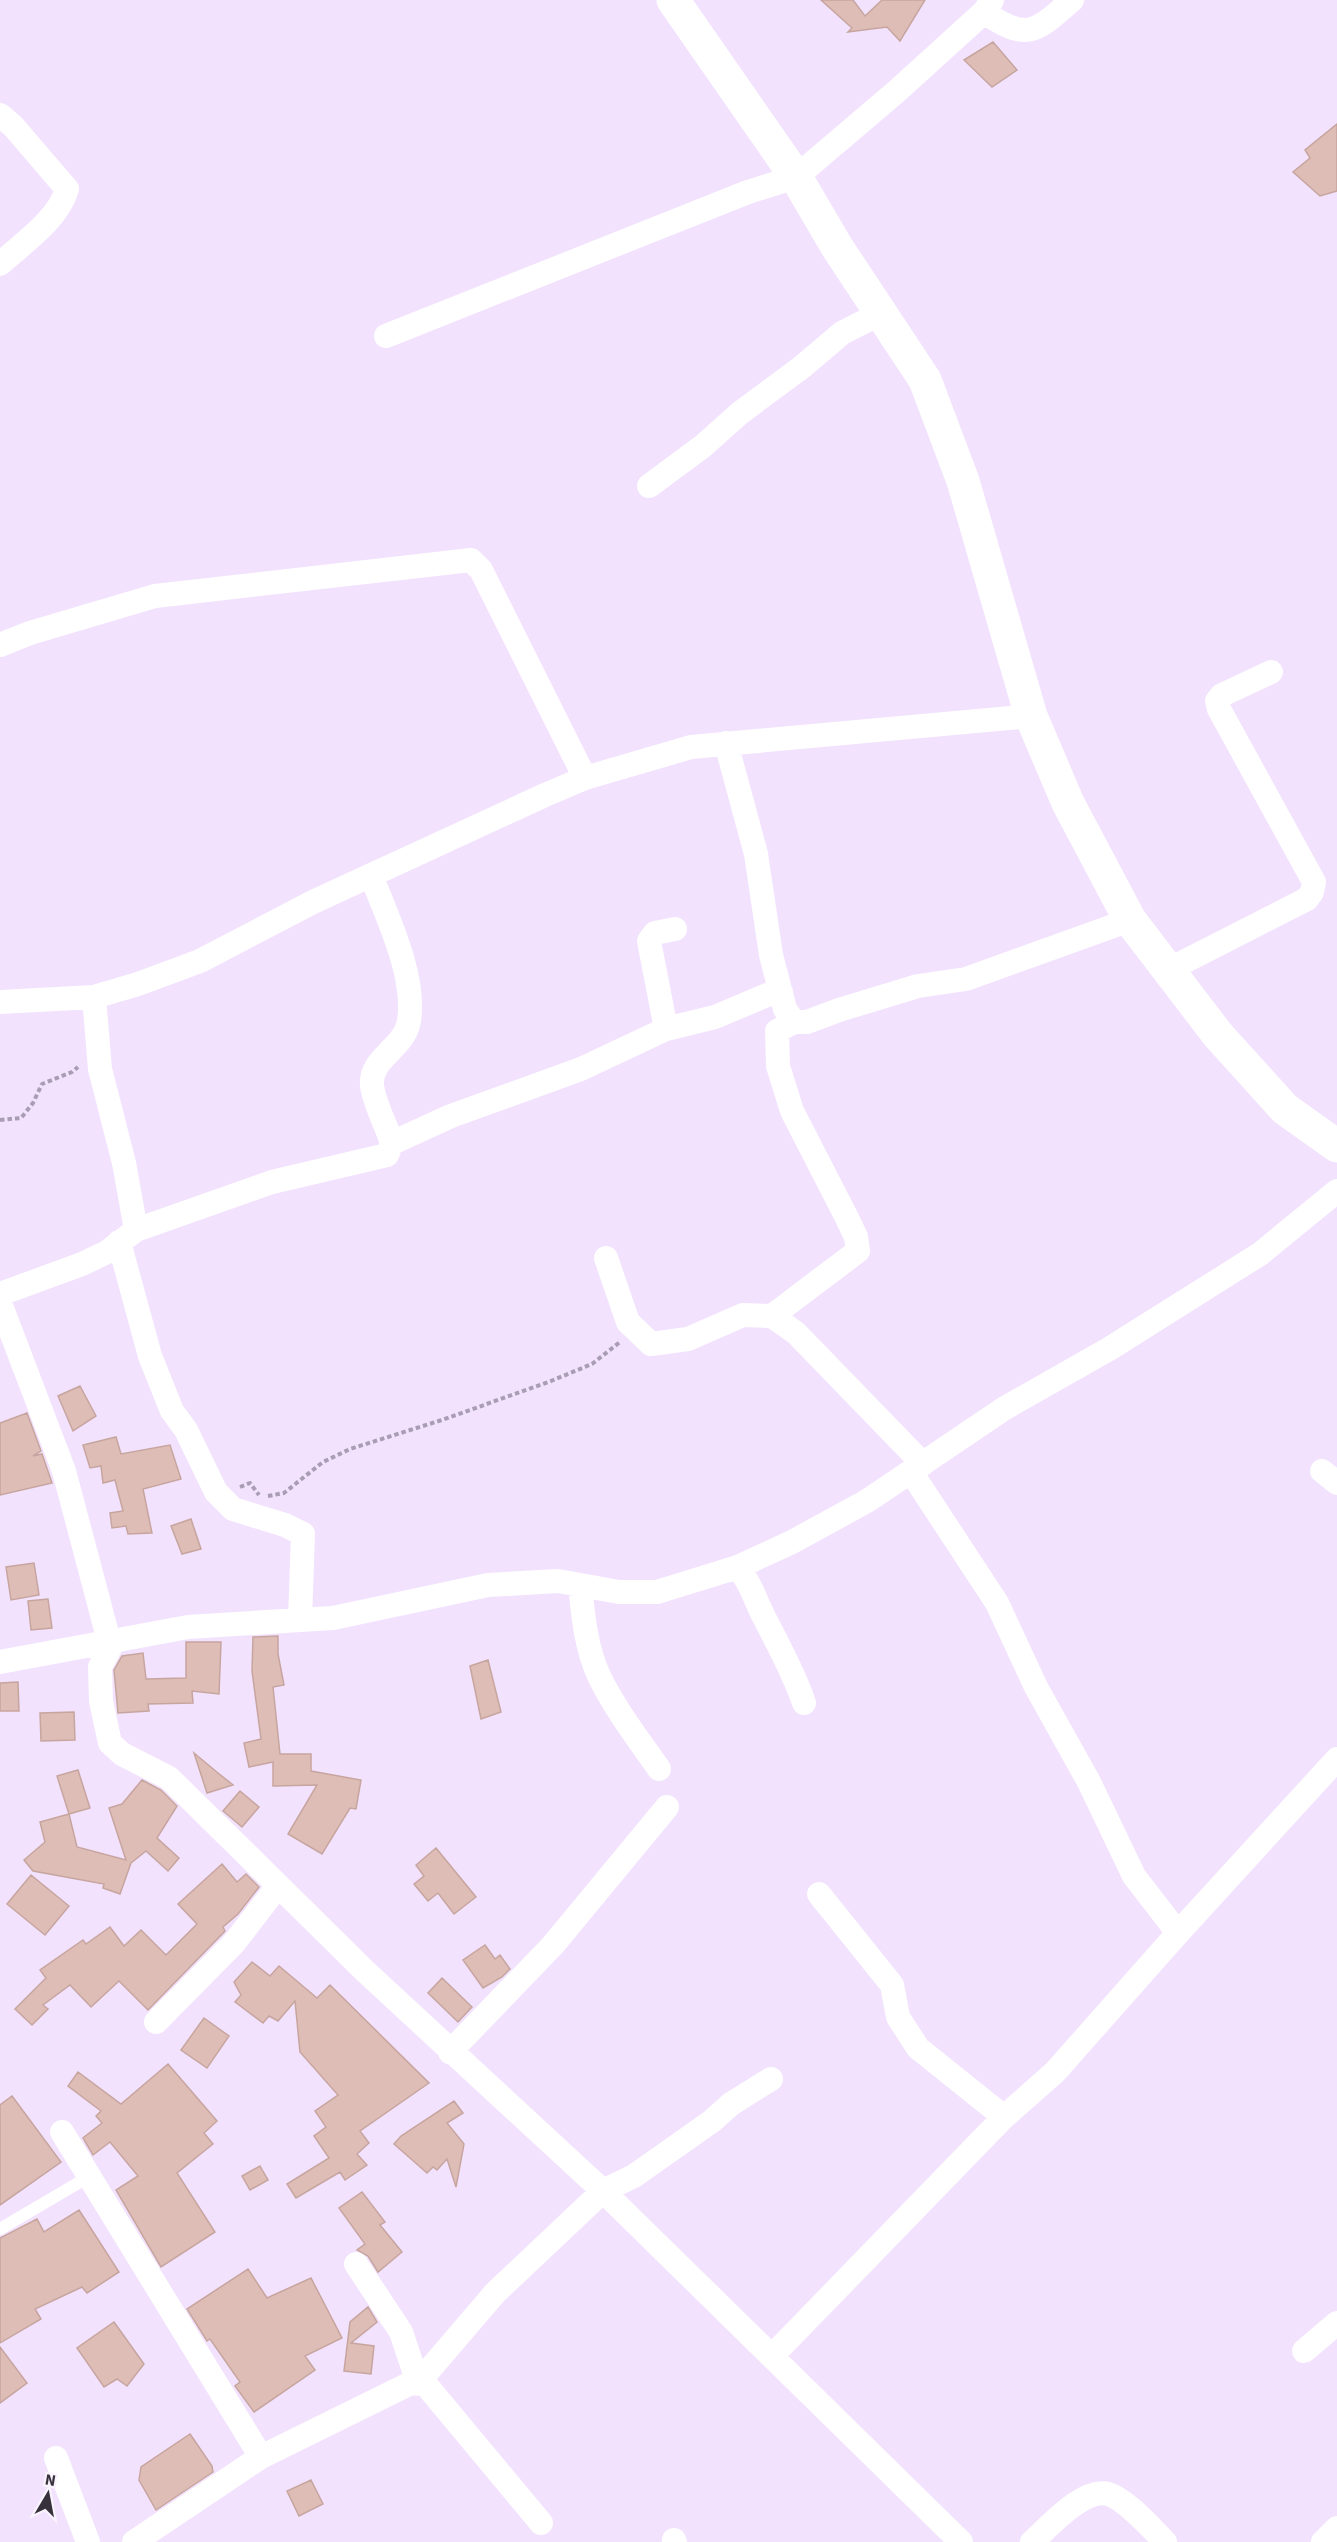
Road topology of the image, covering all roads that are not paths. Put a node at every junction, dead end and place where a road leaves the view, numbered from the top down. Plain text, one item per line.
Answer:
1 (673, 0) edge
2 (1072, 0) edge
3 (988, 6) edge
4 (0, 115) edge
5 (796, 177) junction
6 (0, 264) edge
7 (880, 313) junction
8 (386, 336) dead end
9 (649, 486) dead end
10 (0, 645) edge
11 (1271, 672) dead end
12 (1031, 716) junction
13 (726, 743) junction
14 (585, 778) junction
15 (371, 875) junction
16 (1130, 920) junction
17 (675, 929) dead end
18 (1168, 970) junction
19 (781, 992) junction
20 (94, 997) junction
21 (0, 1002) edge
22 (794, 1022) junction
23 (666, 1029) junction
24 (392, 1143) junction
25 (1337, 1146) edge
26 (1337, 1191) edge
27 (127, 1236) junction
28 (606, 1258) dead end
29 (0, 1297) edge
30 (0, 1303) edge
31 (772, 1316) junction
32 (10, 1352) edge
33 (917, 1468) junction
34 (738, 1567) junction
35 (580, 1585) junction
36 (300, 1620) junction
37 (112, 1641) junction
38 (0, 1662) edge
39 (804, 1703) dead end
40 (1337, 1760) edge
41 (659, 1769) dead end
42 (667, 1806) dead end
43 (278, 1886) junction
44 (819, 1894) dead end
45 (1178, 1933) junction
46 (156, 2022) dead end
47 (450, 2052) junction
48 (771, 2079) dead end
49 (1004, 2117) junction
50 (63, 2132) dead end
51 (90, 2176) junction
52 (603, 2191) junction
53 (0, 2229) edge
54 (356, 2264) dead end
55 (1337, 2323) edge
56 (1305, 2351) dead end
57 (773, 2355) junction
58 (418, 2383) junction
59 (261, 2457) junction
60 (56, 2458) dead end
61 (542, 2523) dead end
62 (1337, 2528) edge
63 (88, 2542) edge
64 (134, 2542) edge
65 (961, 2542) edge
66 (1032, 2542) edge
67 (1165, 2542) edge
68 (1323, 2542) edge

1 - 5 street
2 - 3 street
3 - 5 street
4 - 6 street
5 - 7 street
5 - 8 street
7 - 9 street
7 - 12 street
10 - 14 street
11 - 18 street
12 - 13 street
12 - 16 street
13 - 14 street
13 - 19 street
14 - 15 street
15 - 20 street
15 - 24 street
16 - 18 street
16 - 22 street
17 - 23 street
18 - 25 street
19 - 22 street
19 - 23 street
20 - 21 street
20 - 27 street
22 - 31 street
23 - 24 street
24 - 27 street
26 - 33 street
27 - 29 street
27 - 36 street
28 - 31 street
30 - 32 street
31 - 33 street
32 - 37 street
33 - 34 street
33 - 45 street
34 - 35 street
34 - 39 street
35 - 36 street
35 - 41 street
36 - 37 street
37 - 38 street
37 - 43 street
40 - 45 street
42 - 47 street
43 - 46 street
43 - 47 street
44 - 49 street
45 - 49 street
47 - 52 street
48 - 52 street
49 - 57 street
50 - 51 street
51 - 53 lane
51 - 59 street
52 - 57 street
52 - 58 street
54 - 58 street
55 - 56 street
57 - 65 street
58 - 59 street
58 - 61 street
59 - 64 street
60 - 63 street
62 - 68 street
66 - 67 street

